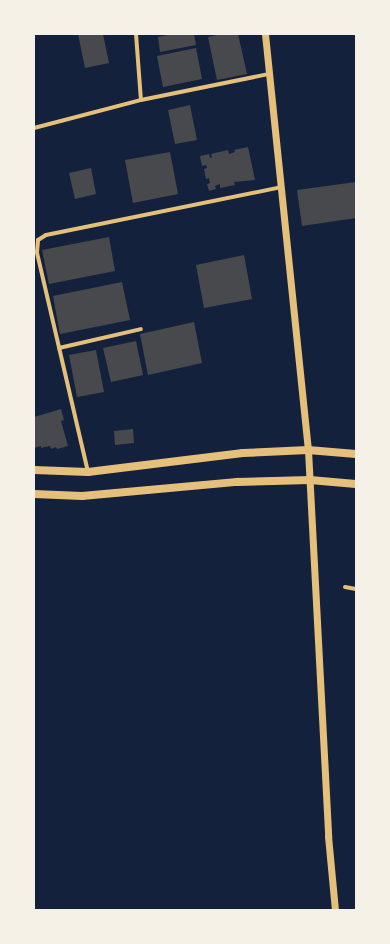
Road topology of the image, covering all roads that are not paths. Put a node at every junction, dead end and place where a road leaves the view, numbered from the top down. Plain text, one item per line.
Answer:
1 (136, 34) edge
2 (265, 34) edge
3 (270, 74) junction
4 (141, 100) junction
5 (34, 128) edge
6 (281, 187) junction
7 (141, 330) dead end
8 (59, 348) junction
9 (308, 450) junction
10 (356, 454) edge
11 (34, 470) edge
12 (88, 472) junction
13 (310, 480) junction
14 (356, 484) edge
15 (34, 494) edge
16 (345, 587) dead end
17 (356, 589) edge
18 (335, 910) edge

1 - 4 street
2 - 3 street
3 - 4 street
3 - 6 street
4 - 5 street
6 - 8 street
6 - 9 street
7 - 8 street
8 - 12 street
9 - 10 main road
9 - 12 main road
9 - 13 street
11 - 12 main road
13 - 14 main road
13 - 15 main road
13 - 18 street
16 - 17 street

